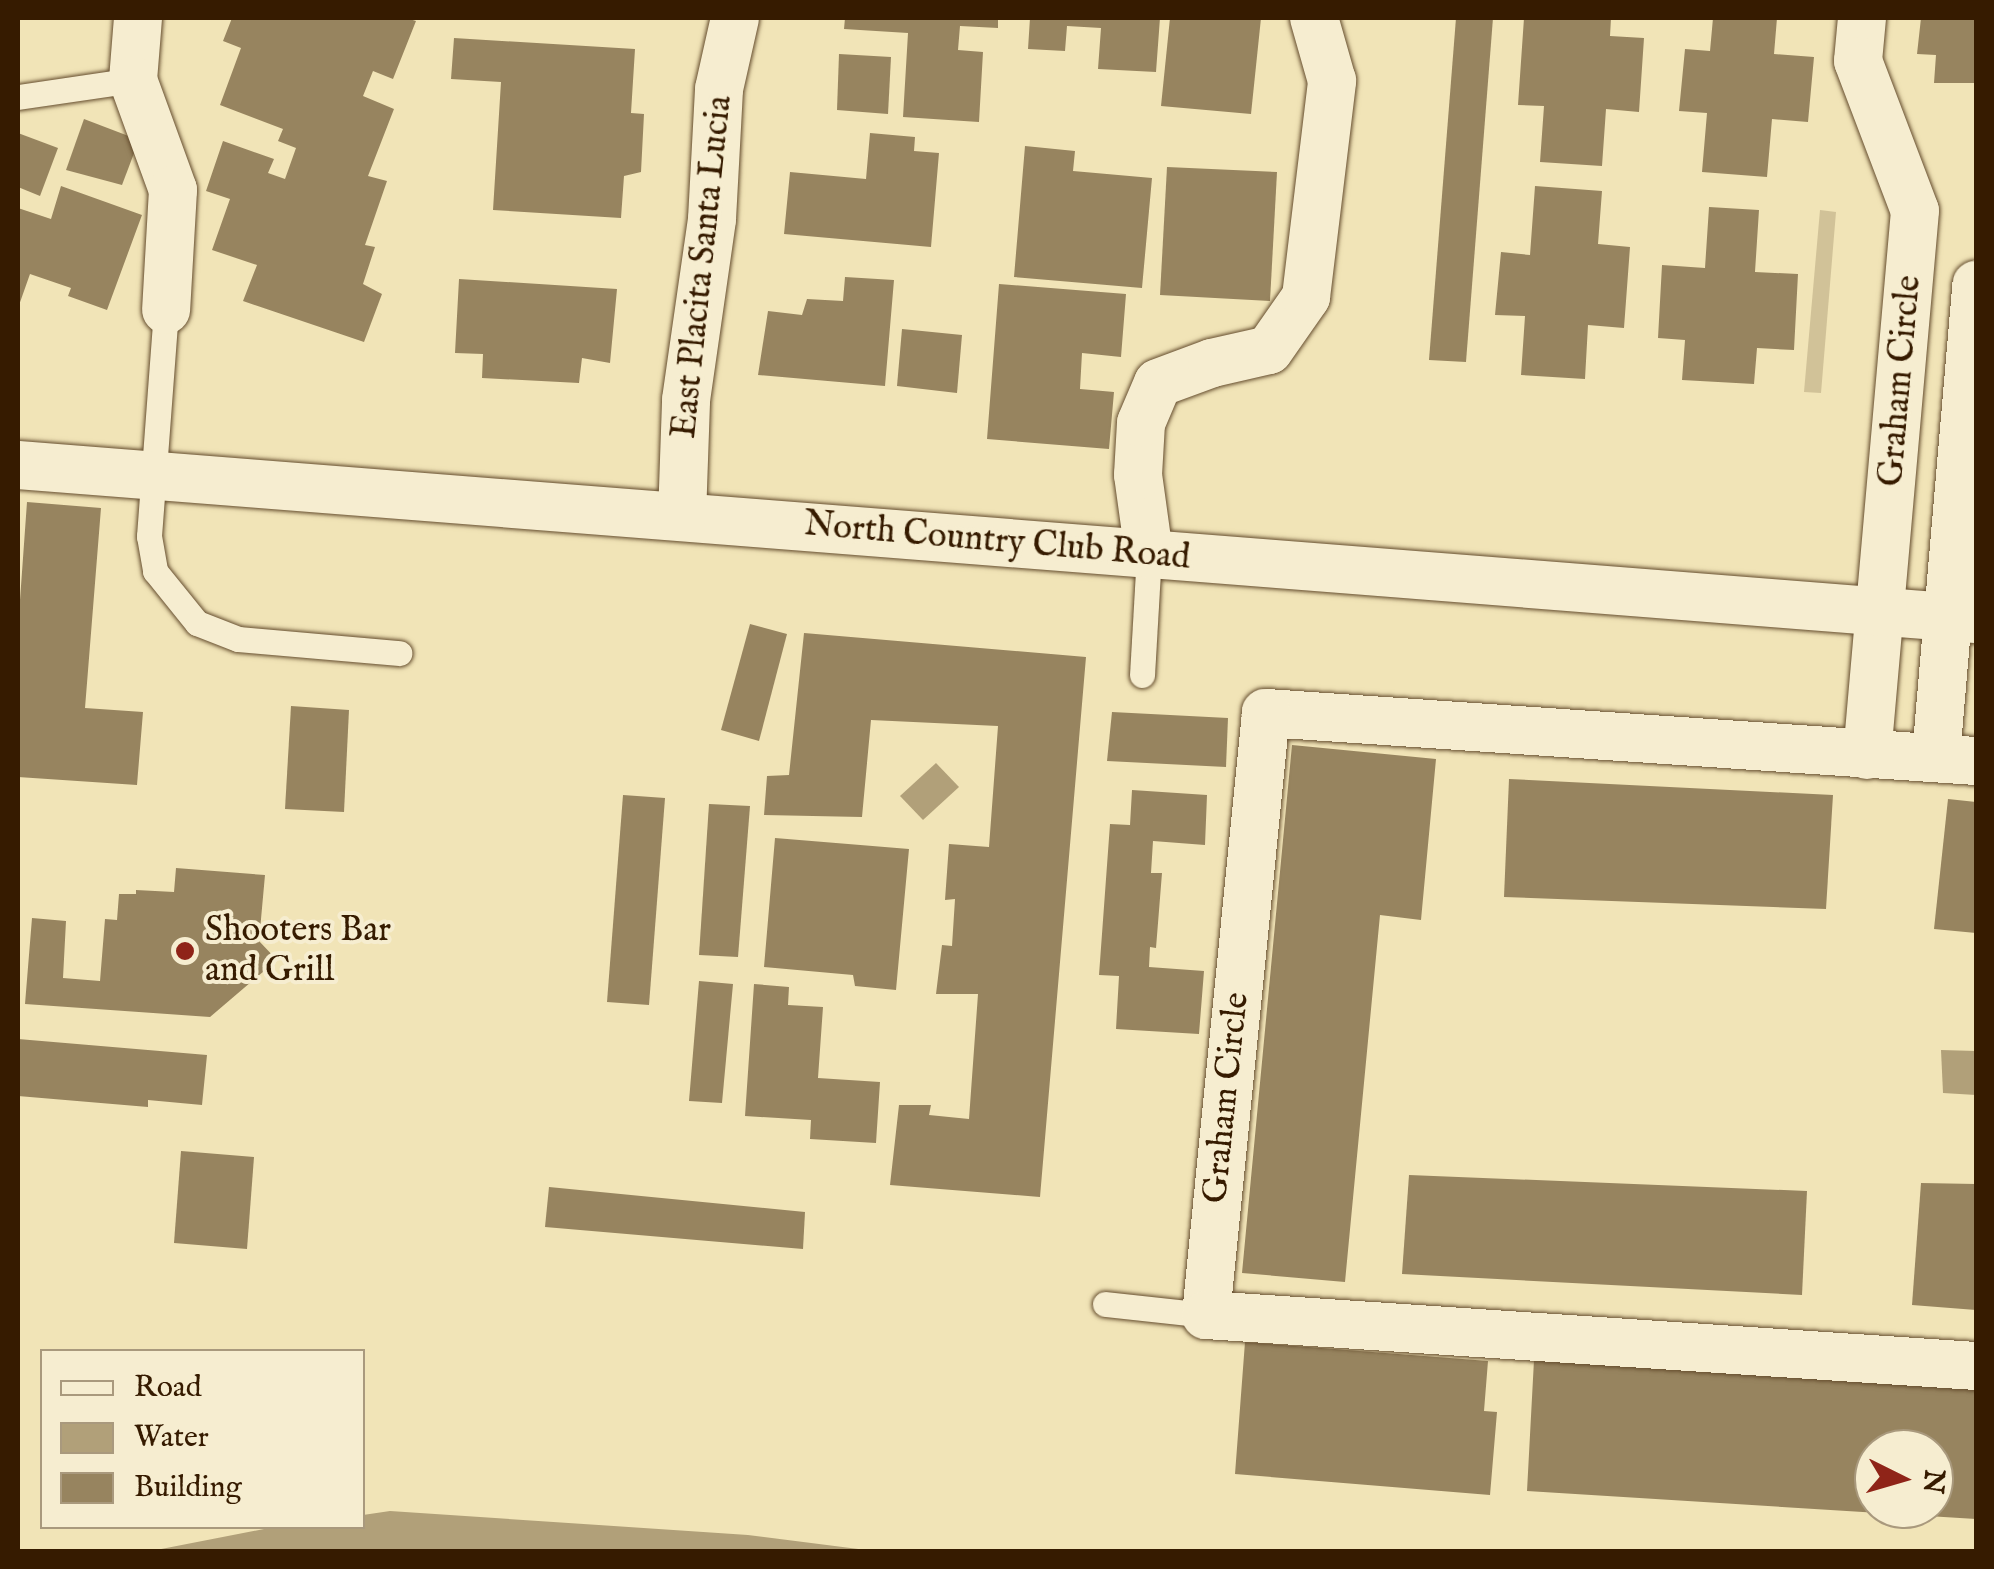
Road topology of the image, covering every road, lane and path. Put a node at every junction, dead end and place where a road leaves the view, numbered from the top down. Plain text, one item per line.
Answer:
1 (138, 18) edge
2 (734, 18) edge
3 (1314, 18) edge
4 (1862, 18) edge
5 (133, 80) junction
6 (18, 98) edge
7 (1976, 286) edge
8 (166, 310) joint
9 (18, 465) edge
10 (155, 476) junction
11 (682, 517) junction
12 (1149, 554) junction
13 (1881, 612) junction
14 (1962, 618) edge
15 (399, 653) dead end
16 (1142, 675) dead end
17 (1868, 755) junction
18 (1956, 758) edge
19 (1104, 1304) dead end
20 (1206, 1315) junction
21 (1976, 1366) edge

1 - 5 street
2 - 11 street, East Placita Santa Lucia
3 - 12 street
4 - 13 street, Graham Circle
5 - 6 lane
5 - 8 street
7 - 14 street, Graham Circle
8 - 10 lane
9 - 10 street, North Country Club Road
10 - 11 street, North Country Club Road
10 - 15 lane
11 - 12 street, North Country Club Road
12 - 13 street, North Country Club Road
12 - 16 lane
13 - 14 street, North Country Club Road
13 - 17 street, Graham Circle
14 - 18 street, Graham Circle
17 - 18 street, Graham Circle
17 - 20 street, Graham Circle
19 - 20 lane
20 - 21 street

